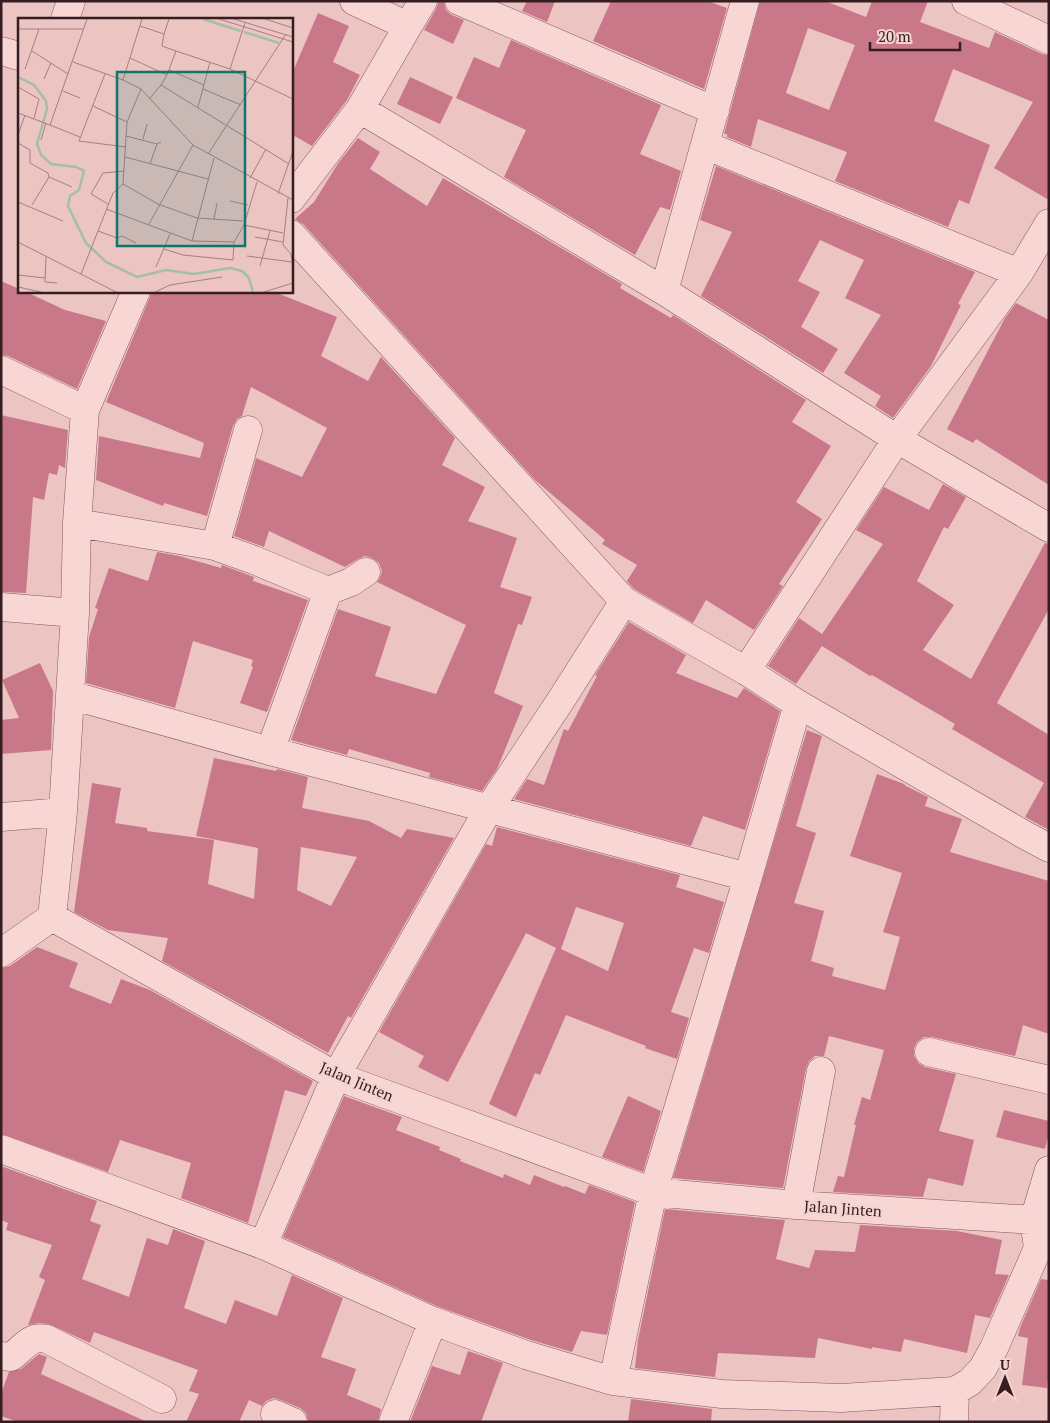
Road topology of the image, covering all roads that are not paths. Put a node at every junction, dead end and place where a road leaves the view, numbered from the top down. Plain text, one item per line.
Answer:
1 (71, 1) edge
2 (354, 1) edge
3 (423, 1) edge
4 (459, 1) edge
5 (745, 1) edge
6 (966, 1) edge
7 (65, 18) edge
8 (408, 26) junction
9 (1049, 40) edge
10 (1, 51) edge
11 (18, 56) edge
12 (360, 109) junction
13 (715, 111) junction
14 (705, 145) junction
15 (292, 198) edge
16 (1049, 223) edge
17 (292, 235) edge
18 (1019, 273) junction
19 (664, 291) junction
20 (136, 292) edge
21 (1, 370) edge
22 (85, 410) junction
23 (248, 430) dead end
24 (897, 439) junction
25 (77, 523) junction
26 (1049, 528) edge
27 (215, 546) junction
28 (366, 572) dead end
29 (328, 591) junction
30 (624, 601) junction
31 (1, 607) edge
32 (75, 613) junction
33 (746, 671) junction
34 (70, 695) junction
35 (798, 704) junction
36 (270, 751) junction
37 (488, 810) junction
38 (63, 812) junction
39 (1, 816) edge
40 (1049, 848) edge
41 (748, 877) junction
42 (52, 917) junction
43 (1, 953) edge
44 (929, 1052) dead end
45 (821, 1071) dead end
46 (336, 1076) junction
47 (1049, 1080) edge
48 (1, 1149) edge
49 (1049, 1170) edge
50 (653, 1192) junction
51 (796, 1205) junction
52 (1034, 1220) junction
53 (263, 1245) junction
54 (1043, 1249) edge
55 (433, 1321) junction
56 (1, 1356) edge
57 (612, 1381) junction
58 (954, 1390) junction
59 (162, 1399) dead end
60 (392, 1422) edge
61 (954, 1422) edge

1 - 7 street
2 - 8 street
3 - 8 street
4 - 13 street
5 - 13 street
6 - 9 street
8 - 12 street
10 - 11 street
12 - 15 street
12 - 19 street
13 - 14 street
14 - 18 street
14 - 19 street
16 - 18 street
17 - 30 street
18 - 24 street
19 - 24 street
20 - 22 street
21 - 22 street
22 - 25 street
23 - 27 street
24 - 26 street
24 - 33 street
25 - 27 street
25 - 32 street
27 - 29 street
28 - 29 street
29 - 36 street
30 - 33 street
30 - 37 street
31 - 32 street
32 - 34 street
33 - 35 street
34 - 36 street
34 - 38 street
35 - 40 street
35 - 41 street
36 - 37 street
37 - 41 street
37 - 46 street
38 - 39 street
38 - 42 street
41 - 50 street
42 - 43 street
42 - 46 street, Jalan Jinten
44 - 47 street
45 - 51 street
46 - 50 street, Jalan Jinten
46 - 53 street
48 - 53 street
49 - 52 street
50 - 51 street, Jalan Jinten
50 - 57 street
51 - 52 street, Jalan Jinten
52 - 54 street
53 - 55 street
54 - 58 street
55 - 57 street
55 - 60 street
56 - 59 street
57 - 58 street
58 - 61 street

